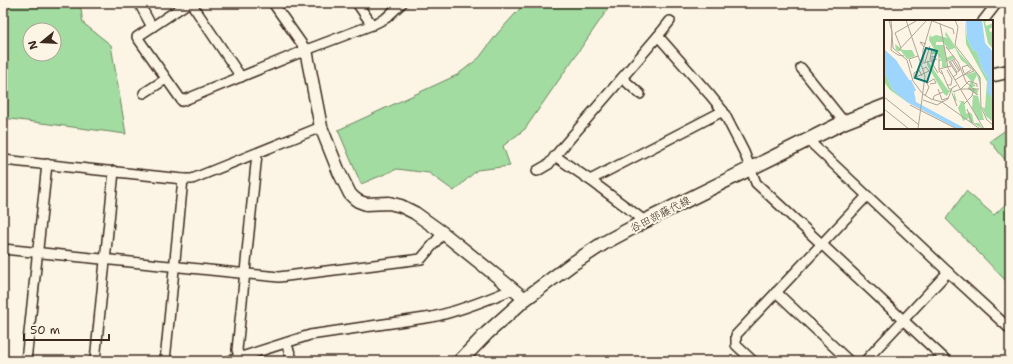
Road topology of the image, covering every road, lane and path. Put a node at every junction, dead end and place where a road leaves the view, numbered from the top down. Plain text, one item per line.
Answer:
1 (139, 3) edge
2 (189, 3) edge
3 (273, 3) edge
4 (357, 3) edge
5 (402, 3) edge
6 (997, 3) edge
7 (984, 20) edge
8 (670, 21) dead end
9 (372, 25) junction
10 (152, 27) junction
11 (658, 36) junction
12 (306, 50) junction
13 (801, 68) dead end
14 (1010, 71) edge
15 (993, 75) edge
16 (241, 77) junction
17 (622, 78) junction
18 (166, 79) junction
19 (144, 94) dead end
20 (640, 94) dead end
21 (884, 106) edge
22 (723, 112) junction
23 (844, 122) junction
24 (321, 127) junction
25 (808, 140) junction
26 (257, 154) junction
27 (555, 156) junction
28 (3, 160) edge
29 (47, 164) junction
30 (751, 169) junction
31 (114, 171) junction
32 (537, 171) dead end
33 (183, 179) junction
34 (590, 180) junction
35 (867, 196) junction
36 (645, 221) junction
37 (443, 233) junction
38 (822, 244) junction
39 (3, 249) edge
40 (37, 252) junction
41 (105, 260) junction
42 (174, 266) junction
43 (948, 272) junction
44 (245, 274) junction
45 (513, 289) junction
46 (776, 292) junction
47 (525, 299) junction
48 (903, 320) junction
49 (1010, 329) edge
50 (286, 343) junction
51 (240, 359) edge
52 (26, 361) edge
53 (95, 361) edge
54 (165, 361) edge
55 (229, 361) edge
56 (293, 361) edge
57 (460, 361) edge
58 (753, 361) edge
59 (849, 361) edge
60 (865, 361) edge
61 (947, 361) edge

1 - 10 street
2 - 10 street
2 - 16 street
3 - 12 street
4 - 9 street
5 - 9 street
6 - 7 street
8 - 11 street
9 - 12 street
10 - 18 street
11 - 17 street
11 - 22 street
12 - 16 street
12 - 24 street
13 - 23 street
14 - 15 main road
16 - 18 street
17 - 20 street
17 - 27 street
18 - 19 street
21 - 23 main road, 谷田部藤代線
22 - 30 street
22 - 34 street
23 - 25 main road, 谷田部藤代線
24 - 26 street
24 - 37 street
25 - 30 main road, 谷田部藤代線
25 - 35 street
26 - 33 street
26 - 44 street
27 - 32 street
27 - 34 street
28 - 29 street
29 - 31 street
29 - 40 street
30 - 36 main road, 谷田部藤代線
30 - 38 street
31 - 33 street
31 - 41 street
33 - 42 street
34 - 36 street
35 - 38 street
35 - 43 street
36 - 47 main road, 谷田部藤代線
37 - 44 street
37 - 45 street
38 - 46 street
38 - 48 street
39 - 40 street
40 - 41 street
40 - 52 street
41 - 42 street
41 - 53 street
42 - 44 street
42 - 54 street
43 - 48 street
43 - 49 street
44 - 51 street
45 - 47 street
45 - 50 street
46 - 58 street
46 - 59 street
47 - 57 main road, 谷田部藤代線
48 - 60 street
48 - 61 street
50 - 51 street
50 - 56 street
51 - 55 street

